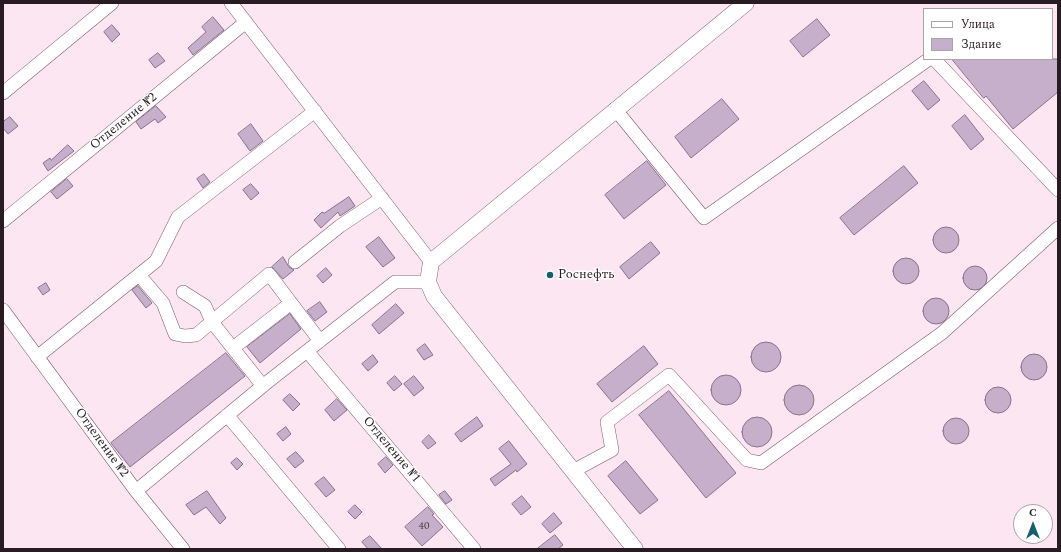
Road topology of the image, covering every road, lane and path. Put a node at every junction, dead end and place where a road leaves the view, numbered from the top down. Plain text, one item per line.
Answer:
1 (112, 3) edge
2 (231, 3) edge
3 (746, 3) edge
4 (246, 22) junction
5 (928, 60) edge
6 (935, 60) edge
7 (3, 93) edge
8 (615, 109) junction
9 (315, 111) junction
10 (1058, 190) edge
11 (382, 198) junction
12 (3, 221) edge
13 (1058, 228) edge
14 (295, 262) dead end
15 (431, 262) junction
16 (139, 275) junction
17 (428, 282) junction
18 (183, 292) dead end
19 (291, 303) junction
20 (3, 310) edge
21 (212, 322) junction
22 (320, 341) junction
23 (233, 348) junction
24 (307, 351) junction
25 (37, 357) junction
26 (263, 386) junction
27 (227, 415) junction
28 (573, 471) junction
29 (136, 491) junction
30 (183, 549) edge
31 (339, 549) edge
32 (474, 549) edge
33 (635, 549) edge

1 - 7 street
2 - 4 street
3 - 8 main road
4 - 9 street
4 - 12 street, Отделение №2
5 - 8 street
6 - 10 street
8 - 15 main road
9 - 11 street
9 - 16 street
11 - 14 street
11 - 15 street
13 - 28 street
15 - 17 main road
16 - 21 street
16 - 25 street
17 - 22 street
17 - 28 main road
18 - 21 street
19 - 21 street
19 - 22 street
19 - 23 street
20 - 25 street, Отделение №2
21 - 23 street
22 - 24 street
23 - 26 street
24 - 26 street
24 - 32 street, Отделение №1
25 - 29 street, Отделение №2
26 - 27 street
27 - 29 street
27 - 31 street
28 - 33 main road
29 - 30 street

